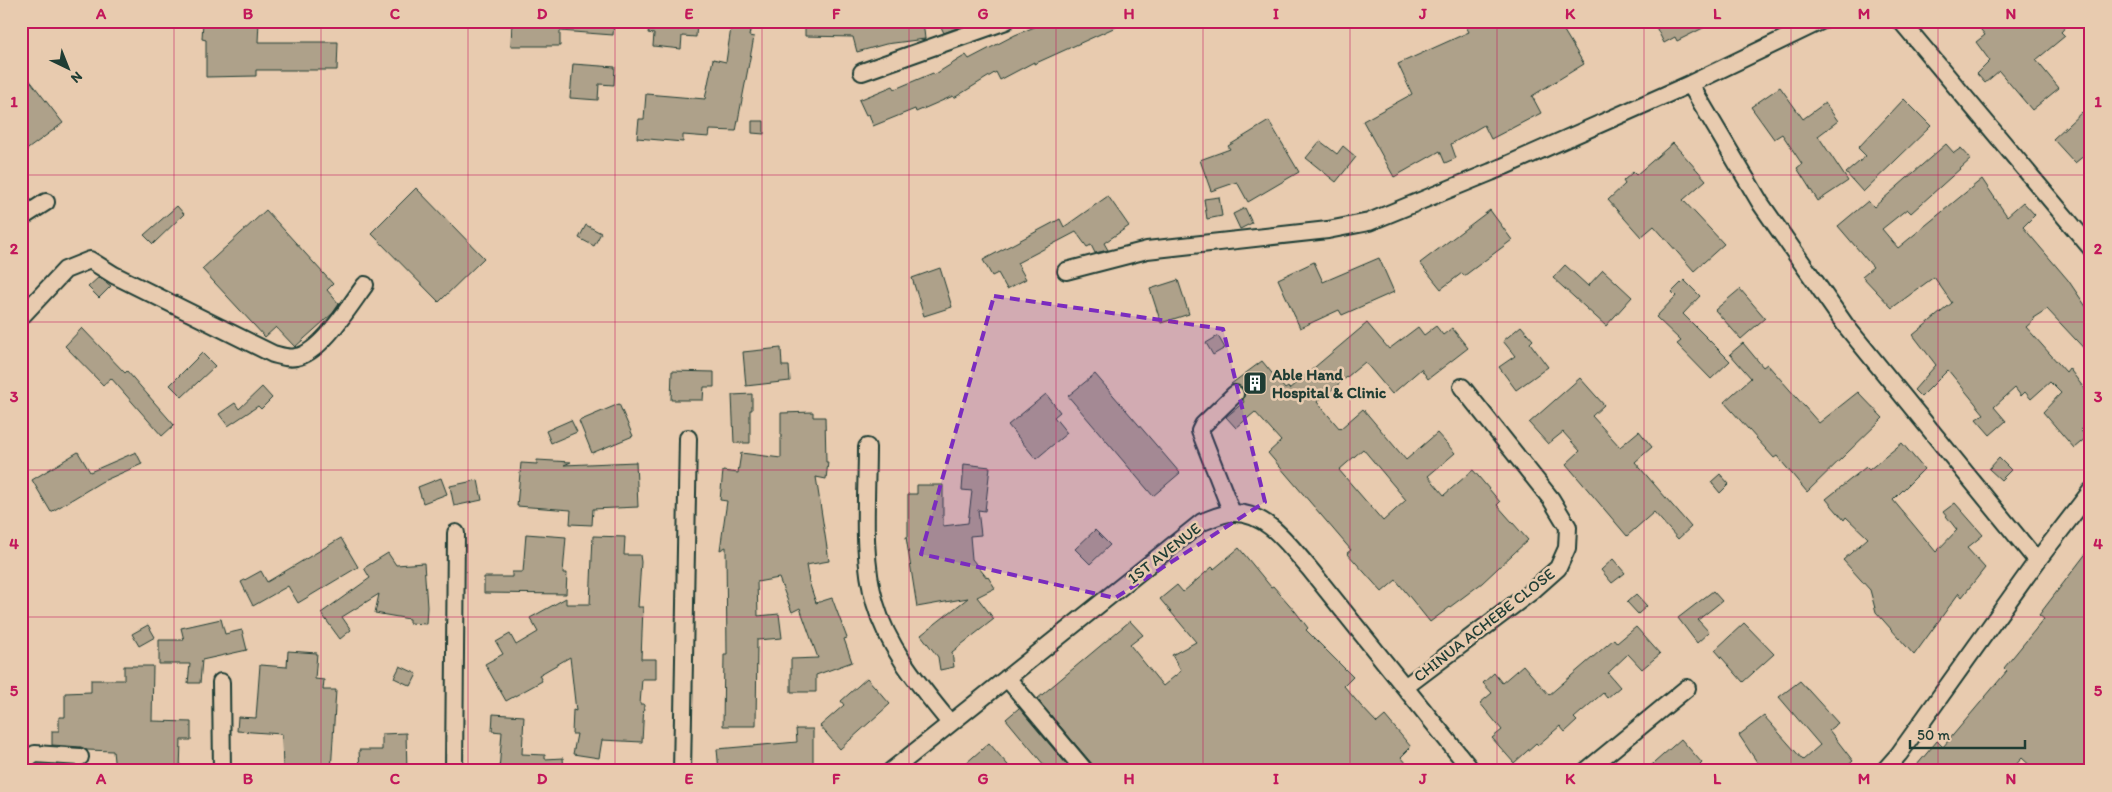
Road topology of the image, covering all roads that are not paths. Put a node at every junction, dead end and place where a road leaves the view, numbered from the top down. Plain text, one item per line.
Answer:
1 (1006, 21) edge
2 (1821, 21) edge
3 (1901, 21) edge
4 (862, 72) dead end
5 (1690, 84) junction
6 (46, 202) dead end
7 (21, 218) edge
8 (2091, 248) edge
9 (1066, 271) dead end
10 (366, 285) dead end
11 (21, 317) edge
12 (1462, 387) dead end
13 (1235, 394) dead end
14 (688, 438) dead end
15 (867, 447) dead end
16 (2091, 491) edge
17 (1232, 513) junction
18 (456, 533) dead end
19 (2037, 561) junction
20 (1007, 678) junction
21 (221, 682) dead end
22 (1405, 687) junction
23 (1687, 688) dead end
24 (950, 723) junction
25 (80, 757) dead end
26 (911, 765) edge
27 (25, 771) edge
28 (222, 771) edge
29 (454, 771) edge
30 (682, 771) edge
31 (891, 771) edge
32 (1085, 771) edge
33 (1472, 771) edge
34 (1586, 771) edge
35 (1884, 771) edge

1 - 4 street
2 - 5 street
3 - 8 street
5 - 9 street
5 - 19 street
6 - 7 street
10 - 11 street
12 - 22 street, CHINUA ACHEBE CLOSE
13 - 17 street
14 - 30 street
15 - 24 street
16 - 19 street
17 - 20 street, 1ST AVENUE
17 - 22 street, 1ST AVENUE
18 - 29 street
19 - 35 street
20 - 24 street, 1ST AVENUE
20 - 32 street
21 - 28 street
22 - 33 street, 1ST AVENUE
23 - 34 street
24 - 26 street, 1ST AVENUE
25 - 27 street
26 - 31 street, 1ST AVENUE

